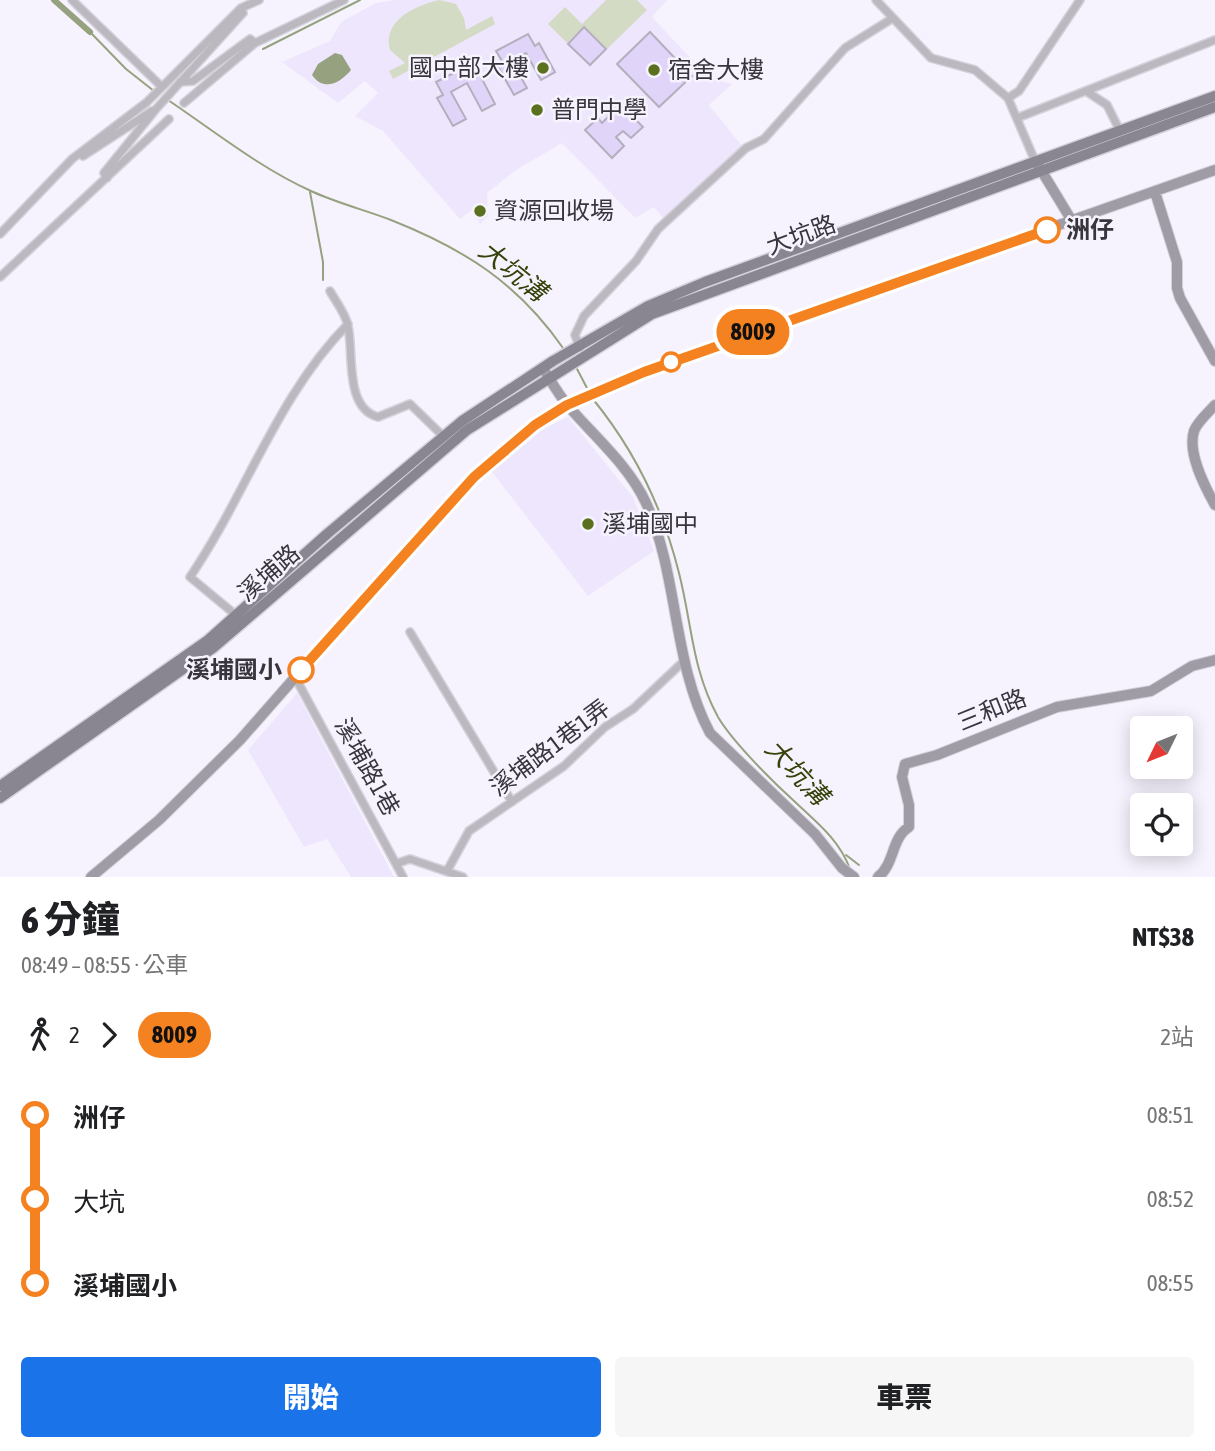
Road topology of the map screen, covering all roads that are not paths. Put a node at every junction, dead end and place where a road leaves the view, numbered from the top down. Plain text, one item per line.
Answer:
1 (72, 0) edge
2 (259, 0) edge
3 (344, 0) edge
4 (876, 0) edge
5 (1080, 0) edge
6 (241, 8) junction
7 (892, 18) junction
8 (1215, 40) edge
9 (255, 43) junction
10 (180, 82) junction
11 (161, 86) junction
12 (1086, 91) junction
13 (1215, 96) edge
14 (1008, 98) junction
15 (184, 103) dead end
16 (1215, 107) edge
17 (156, 109) junction
18 (1017, 118) junction
19 (169, 119) dead end
20 (1120, 131) junction
21 (72, 159) junction
22 (1038, 165) junction
23 (1215, 170) edge
24 (107, 178) junction
25 (1155, 192) junction
26 (1072, 222) junction
27 (0, 234) edge
28 (0, 277) edge
29 (330, 291) dead end
30 (348, 324) junction
31 (579, 352) junction
32 (1215, 361) edge
33 (551, 369) junction
34 (567, 405) junction
35 (1215, 405) edge
36 (443, 436) junction
37 (1215, 505) edge
38 (237, 616) junction
39 (410, 632) dead end
40 (1215, 660) edge
41 (684, 661) junction
42 (295, 677) junction
43 (0, 786) edge
44 (0, 798) edge
45 (512, 802) junction
46 (398, 863) junction
47 (441, 872) edge
48 (91, 877) edge
49 (403, 877) edge
50 (463, 877) edge
51 (855, 877) edge
52 (878, 877) edge

1 - 11 street
2 - 6 street
3 - 9 street
4 - 7 street
5 - 14 street
6 - 10 street
6 - 11 street
7 - 14 street
7 - 31 street
8 - 12 street
9 - 10 street
9 - 15 street
10 - 17 street
11 - 21 street
12 - 18 street
12 - 20 street
13 - 20 main road, 大坑路
14 - 18 street
16 - 22 main road, 大坑路
17 - 21 street
17 - 24 street
18 - 22 street
19 - 24 street
20 - 22 main road, 大坑路
21 - 27 street
22 - 26 street
22 - 31 main road, 大坑路
23 - 25 street
24 - 28 street
25 - 26 street
25 - 32 street
26 - 34 street
29 - 30 street
30 - 36 street
30 - 38 street
31 - 33 main road, 大坑路
33 - 34 street
33 - 36 main road, 溪埔路
33 - 44 main road, 溪埔路
34 - 41 street
34 - 42 street
35 - 37 street
36 - 38 main road, 溪埔路
38 - 43 main road, 溪埔路
39 - 45 street
40 - 52 street, 三和路
41 - 45 street, 溪埔路1巷1弄
41 - 51 street
42 - 46 street, 溪埔路1巷
42 - 48 street
45 - 47 street, 溪埔路1巷1弄
46 - 47 street
46 - 49 street, 溪埔路1巷
47 - 50 street

